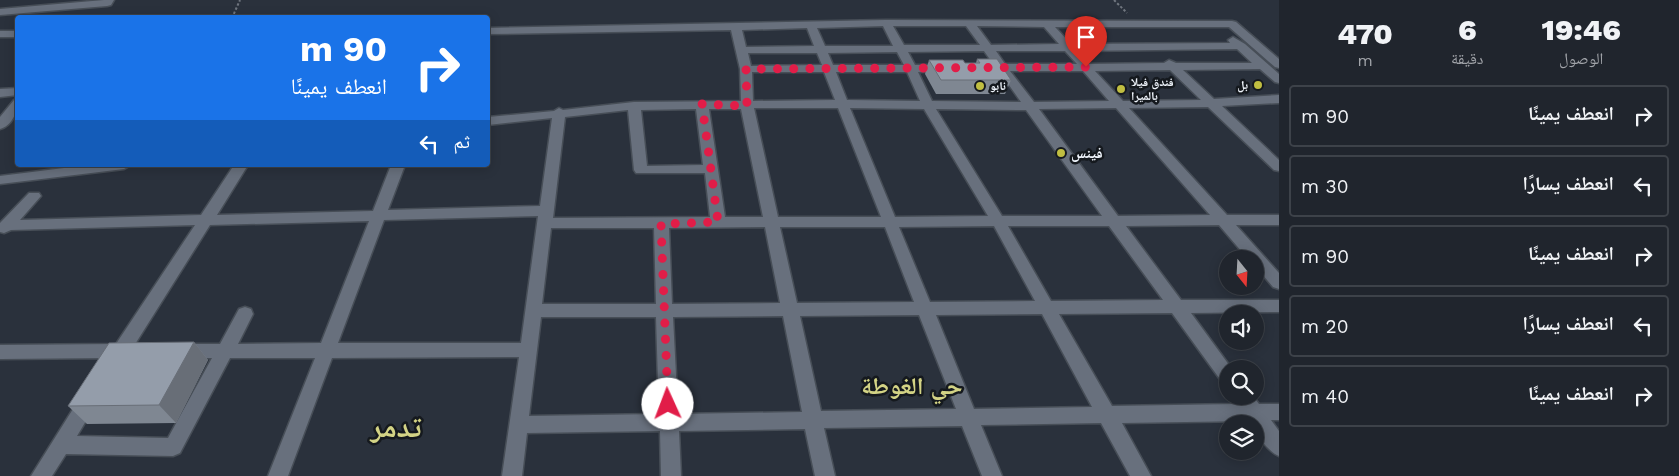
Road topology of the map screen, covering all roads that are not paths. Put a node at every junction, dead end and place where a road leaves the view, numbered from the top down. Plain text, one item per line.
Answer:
1 (3, 0) edge
2 (109, 0) edge
3 (0, 3) edge
4 (0, 12) edge
5 (886, 23) junction
6 (970, 24) junction
7 (1047, 24) junction
8 (1128, 24) junction
9 (811, 25) junction
10 (1214, 25) junction
11 (736, 27) junction
12 (490, 31) edge
13 (0, 34) edge
14 (15, 34) edge
15 (1151, 46) junction
16 (1241, 46) junction
17 (1067, 47) junction
18 (988, 48) junction
19 (821, 49) junction
20 (900, 49) junction
21 (740, 50) junction
22 (1279, 65) edge
23 (1172, 66) junction
24 (1263, 66) junction
25 (1086, 67) junction
26 (911, 68) junction
27 (1002, 68) junction
28 (746, 69) junction
29 (829, 69) junction
30 (1279, 80) edge
31 (15, 91) edge
32 (0, 93) edge
33 (1279, 99) edge
34 (1212, 103) junction
35 (702, 104) junction
36 (842, 104) junction
37 (928, 105) junction
38 (1120, 105) junction
39 (634, 106) junction
40 (747, 106) junction
41 (1029, 106) junction
42 (15, 107) edge
43 (559, 112) junction
44 (490, 121) edge
45 (0, 125) edge
46 (97, 167) edge
47 (240, 167) edge
48 (397, 167) edge
49 (1279, 167) edge
50 (711, 169) junction
51 (57, 170) edge
52 (0, 180) edge
53 (34, 196) dead end
54 (378, 216) junction
55 (545, 217) junction
56 (1279, 220) edge
57 (205, 221) junction
58 (998, 221) junction
59 (1114, 221) junction
60 (1223, 221) junction
61 (718, 222) junction
62 (772, 222) junction
63 (890, 222) junction
64 (661, 224) junction
65 (4, 228) edge
66 (1279, 283) edge
67 (1176, 306) junction
68 (1279, 306) edge
69 (1046, 307) junction
70 (925, 308) junction
71 (790, 309) junction
72 (665, 310) junction
73 (533, 311) junction
74 (245, 314) dead end
75 (528, 350) junction
76 (140, 351) edge
77 (168, 351) edge
78 (225, 351) junction
79 (326, 351) junction
80 (0, 352) edge
81 (121, 352) junction
82 (1219, 365) edge
83 (1248, 405) edge
84 (1279, 412) edge
85 (1254, 413) junction
86 (1107, 415) junction
87 (969, 418) junction
88 (813, 420) junction
89 (669, 423) junction
90 (518, 426) junction
91 (61, 445) junction
92 (1279, 447) edge
93 (41, 476) edge
94 (278, 476) edge
95 (512, 476) edge
96 (671, 476) edge
97 (825, 476) edge
98 (992, 476) edge
99 (1141, 476) edge

1 - 3 street
2 - 4 street
5 - 6 street
5 - 9 street
5 - 20 street
6 - 7 street
6 - 18 street
7 - 8 street
7 - 17 street
8 - 10 street
8 - 15 street
9 - 11 street
9 - 19 street
10 - 16 street
10 - 22 street
11 - 12 street
11 - 21 street
13 - 14 street
15 - 16 street
15 - 17 street
15 - 23 street
16 - 24 street
17 - 18 street
17 - 25 street
18 - 20 street
18 - 27 street
19 - 20 street
19 - 21 street
19 - 29 street
20 - 26 street
21 - 28 street
23 - 24 street
23 - 25 street
23 - 34 street
24 - 30 street
25 - 27 street
25 - 38 street
26 - 27 street
26 - 29 street
26 - 37 street
27 - 41 street
28 - 29 street
28 - 40 street
29 - 36 street
31 - 32 street
33 - 34 street
34 - 38 street
34 - 49 street
35 - 39 street
35 - 40 street
35 - 50 street
36 - 37 street
36 - 40 street
36 - 63 street
37 - 41 street
37 - 58 street
38 - 41 street
38 - 60 street
39 - 43 street
39 - 50 street
40 - 62 street
41 - 59 street
42 - 45 street
43 - 44 street
43 - 55 street
46 - 51 street
47 - 57 street
48 - 54 street
50 - 61 street
51 - 52 street
53 - 65 street
54 - 55 street
54 - 57 street
54 - 79 street
55 - 64 street
55 - 73 street
56 - 60 street
57 - 65 street
57 - 81 street
58 - 59 street
58 - 63 street
58 - 69 street
59 - 60 street
59 - 67 street
60 - 66 street
61 - 62 street
61 - 64 street
62 - 63 street
62 - 71 street
63 - 70 street
64 - 72 street
67 - 68 street
67 - 69 street
67 - 82 street
69 - 70 street
69 - 86 street
70 - 71 street
70 - 87 street
71 - 72 street
71 - 88 street
72 - 73 street
72 - 89 street
73 - 75 street
74 - 78 street
75 - 79 street
75 - 90 street
76 - 81 street
77 - 78 street
78 - 79 street
78 - 91 street
79 - 94 street
80 - 81 street
81 - 91 street
83 - 85 street
84 - 85 street
85 - 86 street
85 - 92 street
86 - 87 street
86 - 99 street
87 - 88 street
87 - 98 street
88 - 89 street
88 - 97 street
89 - 90 street
89 - 96 street
90 - 95 street
91 - 93 street

